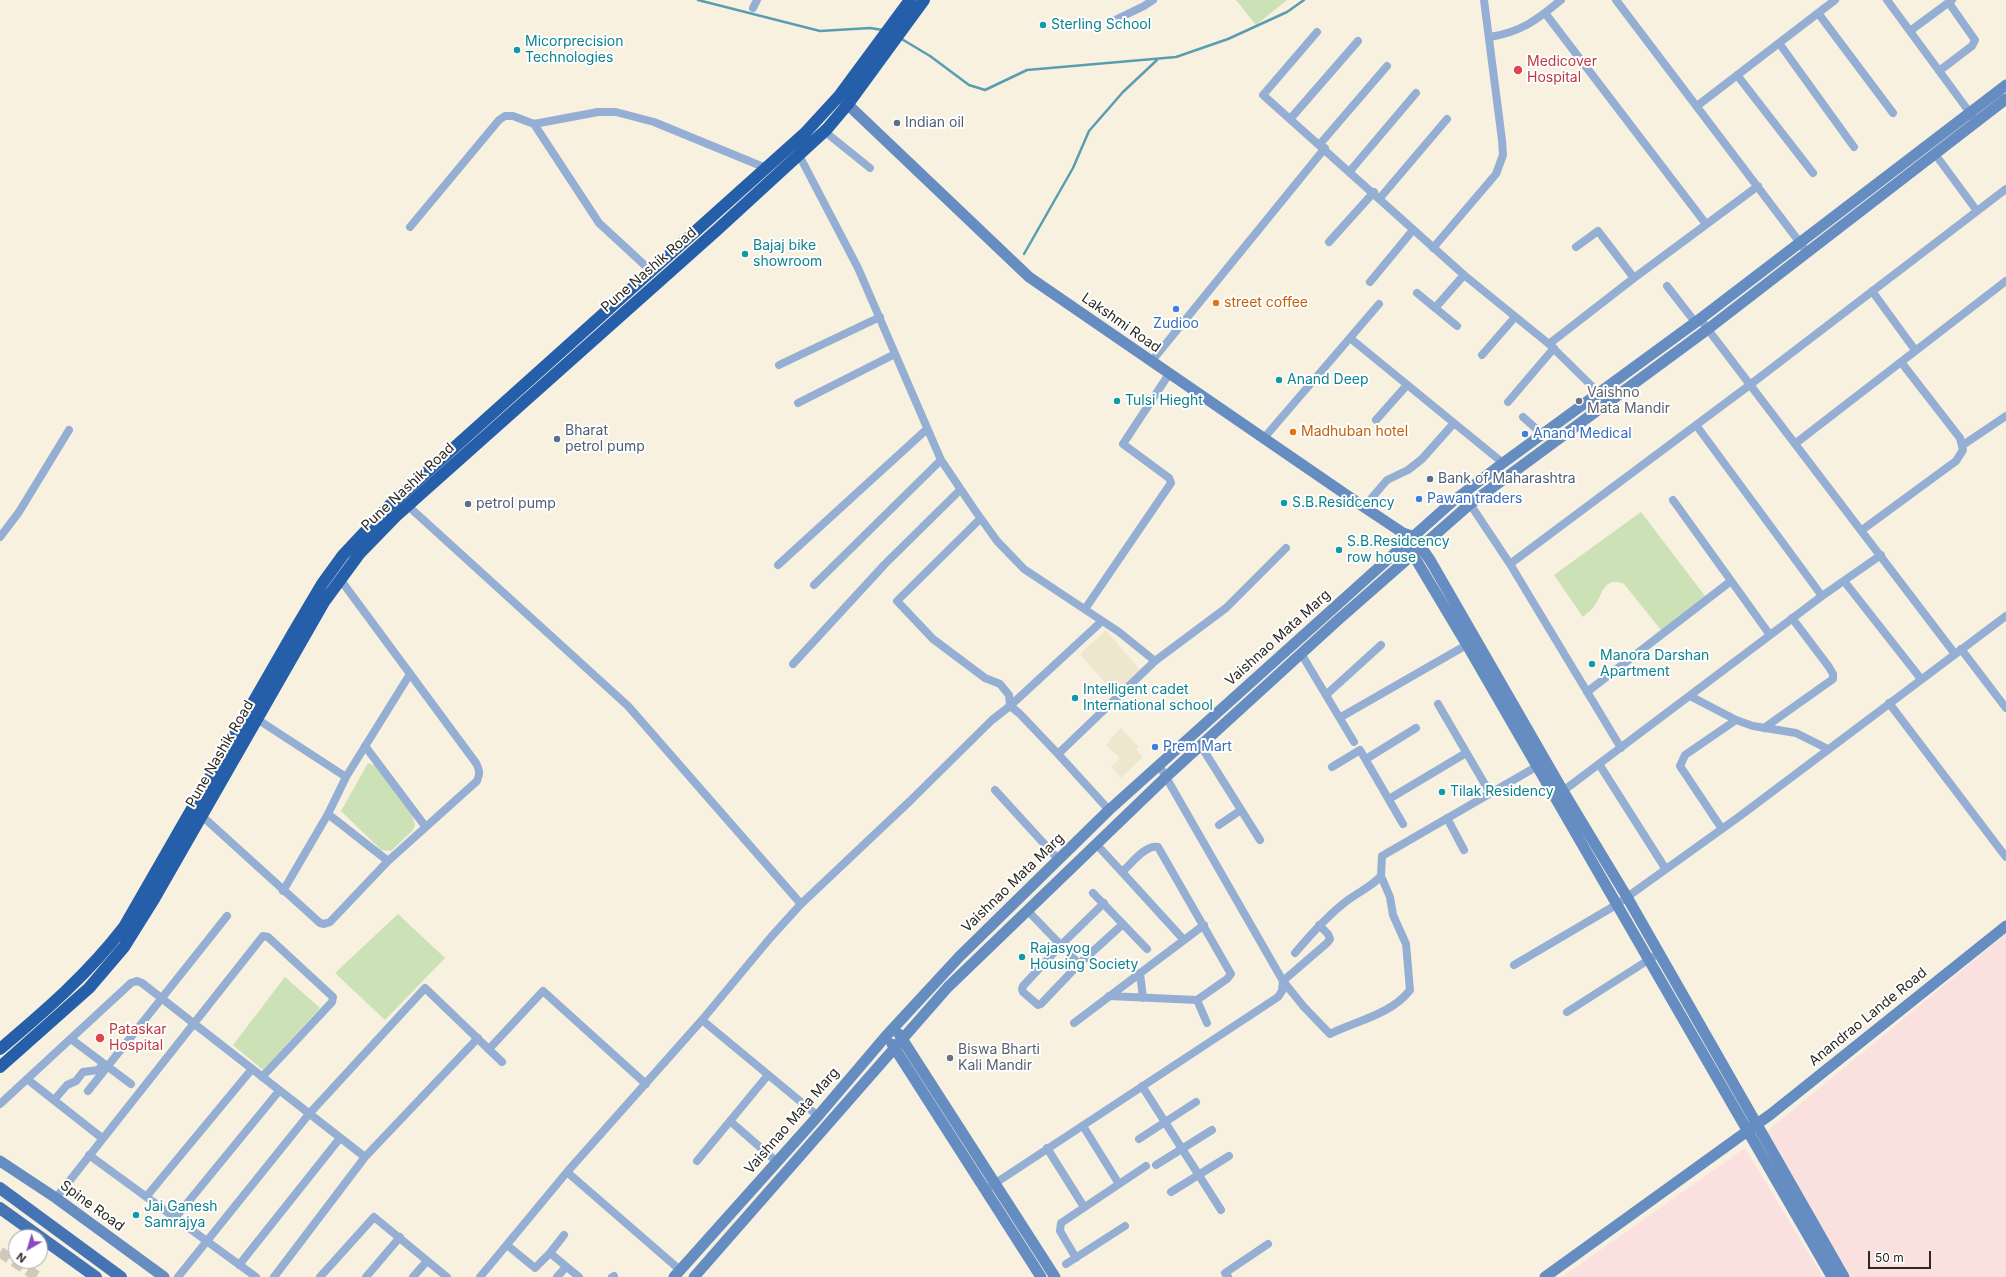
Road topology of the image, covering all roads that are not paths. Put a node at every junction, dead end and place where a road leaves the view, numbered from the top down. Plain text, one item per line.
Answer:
1 (757, 0) edge
2 (910, 0) edge
3 (924, 0) edge
4 (1153, 0) edge
5 (1484, 0) edge
6 (1561, 0) edge
7 (1616, 0) edge
8 (1835, 0) edge
9 (1887, 0) edge
10 (1951, 1) edge
11 (753, 8) dead end
12 (1545, 13) junction
13 (1818, 13) junction
14 (1113, 21) dead end
15 (1910, 31) junction
16 (1317, 32) dead end
17 (1490, 37) junction
18 (1358, 41) dead end
19 (1779, 43) junction
20 (1387, 66) dead end
21 (1939, 71) junction
22 (1737, 75) junction
23 (2006, 85) edge
24 (1416, 93) dead end
25 (2006, 99) edge
26 (844, 100) junction
27 (1697, 106) junction
28 (1970, 112) junction
29 (1893, 113) dead end
30 (1290, 118) junction
31 (1447, 119) dead end
32 (1977, 122) junction
33 (534, 124) junction
34 (824, 131) junction
35 (1322, 146) junction
36 (1854, 147) dead end
37 (1935, 154) junction
38 (799, 155) junction
39 (766, 168) junction
40 (870, 168) dead end
41 (1350, 171) junction
42 (1813, 173) dead end
43 (1758, 186) junction
44 (2006, 189) edge
45 (1377, 195) junction
46 (1977, 211) junction
47 (1706, 224) junction
48 (410, 227) dead end
49 (1413, 230) junction
50 (1329, 242) dead end
51 (1800, 242) junction
52 (1576, 247) dead end
53 (1433, 248) junction
54 (1807, 252) junction
55 (651, 271) junction
56 (1464, 275) junction
57 (1634, 278) junction
58 (2006, 281) edge
59 (1370, 282) dead end
60 (1667, 286) dead end
61 (1872, 291) junction
62 (1417, 293) dead end
63 (1379, 304) dead end
64 (1435, 308) junction
65 (880, 317) junction
66 (1515, 317) junction
67 (1698, 320) junction
68 (1457, 326) dead end
69 (1708, 329) junction
70 (1350, 338) junction
71 (1552, 346) junction
72 (1915, 350) junction
73 (895, 354) junction
74 (1482, 355) dead end
75 (1151, 362) junction
76 (1901, 362) junction
77 (779, 365) dead end
78 (1169, 374) junction
79 (1750, 384) junction
80 (1407, 385) junction
81 (1599, 392) junction
82 (1508, 402) dead end
83 (798, 403) dead end
84 (1609, 403) junction
85 (2006, 416) edge
86 (1523, 417) dead end
87 (1376, 420) dead end
88 (1454, 423) junction
89 (1696, 425) junction
90 (927, 429) junction
91 (69, 430) dead end
92 (1542, 434) junction
93 (1264, 438) junction
94 (1796, 443) junction
95 (1963, 445) junction
96 (941, 460) junction
97 (1503, 464) junction
98 (960, 490) junction
99 (1673, 500) dead end
100 (1470, 504) junction
101 (408, 505) junction
102 (1364, 507) junction
103 (980, 519) junction
104 (1862, 530) junction
105 (0, 537) edge
106 (1408, 538) junction
107 (1286, 548) dead end
108 (1417, 550) junction
109 (1881, 555) junction
110 (1510, 564) junction
111 (778, 565) dead end
112 (340, 579) junction
113 (1844, 581) junction
114 (1732, 582) junction
115 (814, 586) dead end
116 (1822, 596) junction
117 (1085, 609) junction
118 (2006, 616) edge
119 (1792, 618) junction
120 (1102, 621) junction
121 (1770, 635) junction
122 (1471, 642) junction
123 (1381, 645) dead end
124 (1958, 651) junction
125 (1302, 655) junction
126 (1155, 662) junction
127 (793, 664) dead end
128 (410, 674) junction
129 (1921, 679) junction
130 (1587, 692) junction
131 (1326, 694) junction
132 (1690, 696) junction
133 (1889, 703) junction
134 (1438, 704) dead end
135 (1010, 706) junction
136 (2006, 708) edge
137 (1341, 717) junction
138 (257, 719) junction
139 (1736, 720) junction
140 (1416, 728) dead end
141 (1764, 728) junction
142 (1354, 742) dead end
143 (365, 746) junction
144 (1201, 746) junction
145 (1621, 748) junction
146 (1828, 749) junction
147 (1466, 753) junction
148 (1058, 754) junction
149 (1366, 760) junction
150 (1541, 764) junction
151 (1599, 764) junction
152 (1159, 765) junction
153 (1332, 767) dead end
154 (346, 777) junction
155 (1166, 777) junction
156 (995, 790) dead end
157 (1490, 793) junction
158 (1559, 794) junction
159 (1389, 799) junction
160 (1109, 810) junction
161 (1242, 810) junction
162 (328, 814) junction
163 (202, 816) junction
164 (1447, 818) junction
165 (1403, 824) dead end
166 (1219, 825) dead end
167 (426, 826) junction
168 (1722, 829) junction
169 (1260, 840) dead end
170 (1097, 845) junction
171 (1464, 850) dead end
172 (2006, 857) edge
173 (1058, 859) junction
174 (388, 861) junction
175 (1665, 868) junction
176 (1122, 872) junction
177 (1381, 876) junction
178 (283, 891) junction
179 (1093, 893) dead end
180 (1626, 897) junction
181 (1104, 903) junction
182 (801, 904) junction
183 (1616, 905) junction
184 (1027, 910) junction
185 (227, 916) dead end
186 (1123, 924) junction
187 (1204, 925) junction
188 (1319, 925) junction
189 (2006, 926) edge
190 (1184, 940) junction
191 (1061, 944) junction
192 (1147, 948) dead end
193 (1295, 953) dead end
194 (1659, 954) junction
195 (1648, 960) junction
196 (1079, 964) junction
197 (1514, 965) dead end
198 (1140, 973) junction
199 (1283, 981) junction
200 (1110, 996) junction
201 (1143, 998) junction
202 (162, 999) junction
203 (1197, 1000) junction
204 (1567, 1012) dead end
205 (702, 1020) junction
206 (193, 1023) junction
207 (1074, 1023) dead end
208 (1207, 1023) dead end
209 (894, 1027) junction
210 (886, 1036) junction
211 (478, 1038) junction
212 (71, 1039) junction
213 (903, 1040) junction
214 (895, 1048) junction
215 (0, 1049) edge
216 (489, 1049) junction
217 (502, 1062) dead end
218 (106, 1066) junction
219 (0, 1067) edge
220 (252, 1069) junction
221 (768, 1075) junction
222 (262, 1077) junction
223 (27, 1079) junction
224 (130, 1084) dead end
225 (646, 1084) junction
226 (1142, 1086) junction
227 (88, 1091) dead end
228 (279, 1091) junction
229 (54, 1100) junction
230 (1196, 1102) dead end
231 (0, 1104) edge
232 (309, 1114) junction
233 (818, 1116) junction
234 (730, 1122) junction
235 (1165, 1122) junction
236 (1083, 1126) junction
237 (1751, 1127) junction
238 (1212, 1130) dead end
239 (102, 1138) junction
240 (340, 1138) junction
241 (1139, 1139) dead end
242 (1047, 1148) junction
243 (1182, 1150) junction
244 (89, 1155) junction
245 (1229, 1156) dead end
246 (365, 1157) junction
247 (697, 1160) dead end
248 (0, 1161) edge
249 (777, 1162) junction
250 (1156, 1165) dead end
251 (1146, 1166) dead end
252 (567, 1172) junction
253 (1198, 1174) junction
254 (995, 1183) junction
255 (1119, 1184) junction
256 (0, 1188) edge
257 (985, 1190) junction
258 (1171, 1192) dead end
259 (146, 1197) junction
260 (56, 1198) junction
261 (1084, 1207) junction
262 (0, 1208) edge
263 (1221, 1210) dead end
264 (175, 1218) junction
265 (1125, 1226) dead end
266 (564, 1235) dead end
267 (400, 1237) junction
268 (206, 1241) junction
269 (1268, 1244) dead end
270 (507, 1245) junction
271 (550, 1253) junction
272 (1076, 1258) junction
273 (427, 1261) junction
274 (1066, 1264) dead end
275 (239, 1265) junction
276 (566, 1267) junction
277 (677, 1274) edge
278 (96, 1277) edge
279 (121, 1277) edge
280 (164, 1277) edge
281 (178, 1277) edge
282 (256, 1277) edge
283 (274, 1277) edge
284 (320, 1277) edge
285 (366, 1277) edge
286 (413, 1277) edge
287 (447, 1277) edge
288 (480, 1277) edge
289 (557, 1277) edge
290 (579, 1277) edge
291 (694, 1277) edge
292 (1042, 1277) edge
293 (1055, 1277) edge
294 (1228, 1277) edge
295 (1545, 1277) edge
296 (1832, 1277) edge
297 (1844, 1277) edge

1 - 11 street
2 - 26 highway, Pune Nashik Road
3 - 26 highway, Pune Nashik Road
4 - 14 street
5 - 17 street
6 - 12 street
7 - 27 street
8 - 13 street
9 - 15 street
10 - 15 street
10 - 21 street
12 - 17 street
12 - 47 street
13 - 19 street
13 - 29 street
15 - 21 street
16 - 30 street
17 - 53 street
18 - 30 street
19 - 22 street
19 - 36 street
20 - 35 street
21 - 28 street
22 - 27 street
22 - 42 street
23 - 28 main road, Vaishnao Mata Marg
24 - 41 street
25 - 32 main road, Vaishnao Mata Marg
26 - 34 highway, Pune Nashik Road
26 - 39 highway, Pune Nashik Road
26 - 75 main road, Lakshmi Road
27 - 43 street
28 - 32 street
28 - 51 main road, Vaishnao Mata Marg
30 - 35 street
31 - 45 street
32 - 37 main road, Vaishnao Mata Marg
33 - 39 street
33 - 48 street
33 - 55 street
34 - 38 highway, Pune Nashik Road
34 - 40 street
35 - 41 street
35 - 75 street
37 - 46 street
37 - 54 main road, Vaishnao Mata Marg
38 - 65 street
38 - 101 highway, Pune Nashik Road
39 - 55 highway, Pune Nashik Road
41 - 45 street
43 - 47 street
43 - 51 street
44 - 46 street
45 - 49 street
45 - 50 street
46 - 61 street
47 - 57 street
49 - 53 street
49 - 59 street
51 - 54 street
51 - 67 main road, Vaishnao Mata Marg
52 - 57 street
53 - 56 street
54 - 69 main road, Vaishnao Mata Marg
55 - 215 highway, Pune Nashik Road
56 - 64 street
56 - 66 street
57 - 71 street
58 - 72 street
60 - 67 street
61 - 72 street
61 - 79 street
62 - 64 street
63 - 70 street
64 - 68 street
65 - 73 street
65 - 77 street
66 - 71 street
66 - 74 street
67 - 69 street
67 - 81 main road, Vaishnao Mata Marg
69 - 79 street
69 - 84 main road, Vaishnao Mata Marg
70 - 80 street
70 - 93 street
71 - 81 street
71 - 82 street
72 - 76 street
73 - 83 street
73 - 90 street
75 - 78 main road, Lakshmi Road
76 - 94 street
76 - 95 street
78 - 93 main road, Lakshmi Road
78 - 117 street
79 - 89 street
79 - 94 street
80 - 87 street
80 - 88 street
81 - 84 street
81 - 92 main road, Vaishnao Mata Marg
84 - 100 main road, Vaishnao Mata Marg
85 - 95 street
86 - 92 street
88 - 97 street
88 - 102 street
89 - 110 street
89 - 116 street
90 - 96 street
90 - 111 street
91 - 105 street
92 - 97 main road, Vaishnao Mata Marg
93 - 102 main road, Lakshmi Road
94 - 104 street
95 - 104 street
96 - 98 street
96 - 115 street
97 - 106 main road, Vaishnao Mata Marg
98 - 103 street
98 - 127 street
99 - 114 street
100 - 108 main road, Vaishnao Mata Marg
100 - 110 street
101 - 112 highway, Pune Nashik Road
101 - 182 street
102 - 106 main road, Lakshmi Road
103 - 117 street
103 - 135 street
104 - 109 street
106 - 108 main road, Lakshmi Road
106 - 152 main road, Vaishnao Mata Marg
107 - 126 street
108 - 122 main road, Lakshmi Road
108 - 125 main road, Vaishnao Mata Marg
109 - 113 street
109 - 124 street
110 - 130 street
112 - 128 street
112 - 138 highway, Pune Nashik Road
113 - 116 street
113 - 129 street
114 - 121 street
114 - 130 street
116 - 119 street
117 - 120 street
118 - 124 street
119 - 121 street
119 - 141 street
120 - 126 street
120 - 135 street
121 - 132 street
122 - 137 street
122 - 150 main road, Lakshmi Road
123 - 131 street
124 - 129 street
124 - 136 street
125 - 131 street
125 - 144 main road, Vaishnao Mata Marg
126 - 148 street
128 - 143 street
128 - 167 street
129 - 133 street
130 - 145 street
131 - 137 street
132 - 139 street
132 - 145 street
133 - 146 street
133 - 172 street
134 - 147 street
135 - 148 street
135 - 182 street
137 - 142 street
138 - 154 street
138 - 163 highway, Pune Nashik Road
139 - 141 street
139 - 168 street
140 - 149 street
141 - 146 street
143 - 154 street
143 - 167 street
144 - 155 main road, Vaishnao Mata Marg
144 - 161 street
145 - 151 street
146 - 168 street
147 - 157 street
147 - 159 street
148 - 160 street
149 - 153 street
149 - 159 street
150 - 157 street
150 - 158 main road, Lakshmi Road
151 - 158 street
151 - 175 street
152 - 155 street
152 - 160 main road, Vaishnao Mata Marg
154 - 162 street
155 - 170 main road, Vaishnao Mata Marg
155 - 199 street
156 - 173 street
157 - 164 street
158 - 180 main road
158 - 183 main road
159 - 165 street
160 - 173 main road, Vaishnao Mata Marg
161 - 166 street
161 - 169 street
162 - 174 street
162 - 178 street
163 - 178 street
163 - 219 highway, Pune Nashik Road
164 - 171 street
164 - 177 street
167 - 174 street
168 - 175 street
170 - 176 street
170 - 184 main road, Vaishnao Mata Marg
173 - 209 main road, Vaishnao Mata Marg
174 - 178 street
175 - 180 street
176 - 187 street
176 - 190 street
177 - 188 street
177 - 199 street
179 - 181 street
180 - 183 street
180 - 194 main road
181 - 186 street
181 - 191 street
182 - 205 street
183 - 195 main road
183 - 197 street
184 - 191 street
184 - 213 main road, Vaishnao Mata Marg
185 - 202 street
186 - 192 street
186 - 196 street
187 - 190 street
187 - 203 street
188 - 193 street
188 - 199 street
189 - 237 main road, Anandrao Lande Road
190 - 198 street
191 - 196 street
191 - 196 street
194 - 195 street
194 - 237 main road
195 - 204 street
195 - 237 main road
198 - 200 street
198 - 201 street
199 - 226 street
200 - 201 street
200 - 207 street
201 - 203 street
202 - 206 street
202 - 212 street
202 - 218 street
203 - 208 street
205 - 221 street
205 - 225 street
206 - 220 street
206 - 222 street
206 - 239 street
209 - 210 main road, Vaishnao Mata Marg
209 - 213 main road
210 - 214 main road
210 - 233 main road, Vaishnao Mata Marg
211 - 216 street
211 - 232 street
211 - 246 street
212 - 218 street
212 - 223 street
213 - 214 main road, Vaishnao Mata Marg
213 - 254 main road
214 - 257 main road
214 - 291 main road, Vaishnao Mata Marg
216 - 217 street
216 - 225 street
218 - 224 street
218 - 227 street
218 - 229 street
220 - 222 street
220 - 259 street
221 - 233 street
221 - 234 street
222 - 228 street
223 - 229 street
223 - 231 street
225 - 252 street
226 - 235 street
226 - 236 street
228 - 232 street
228 - 264 street
229 - 239 street
230 - 235 street
232 - 240 street
232 - 268 street
233 - 249 main road, Vaishnao Mata Marg
234 - 247 street
234 - 249 street
235 - 241 street
235 - 243 street
236 - 242 street
236 - 255 street
237 - 295 main road, Anandrao Lande Road
237 - 296 main road
237 - 297 main road
238 - 243 street
239 - 244 street
240 - 246 street
240 - 275 street
242 - 254 street
242 - 261 street
243 - 250 street
243 - 253 street
244 - 259 street
244 - 260 street
245 - 253 street
246 - 283 street
248 - 260 main road, Spine Road
249 - 277 main road, Vaishnao Mata Marg
251 - 255 street
252 - 270 street
252 - 277 street
253 - 258 street
253 - 263 street
254 - 257 street
254 - 293 main road
255 - 261 street
256 - 279 main road
257 - 292 main road
259 - 264 street
260 - 280 main road, Spine Road
261 - 272 street
262 - 278 main road
264 - 268 street
265 - 272 street
266 - 271 street
267 - 273 street
267 - 284 street
267 - 285 street
268 - 275 street
268 - 281 street
269 - 294 street
270 - 271 street
270 - 288 street
271 - 276 street
272 - 274 street
273 - 286 street
273 - 287 street
275 - 282 street
276 - 289 street
276 - 290 street

